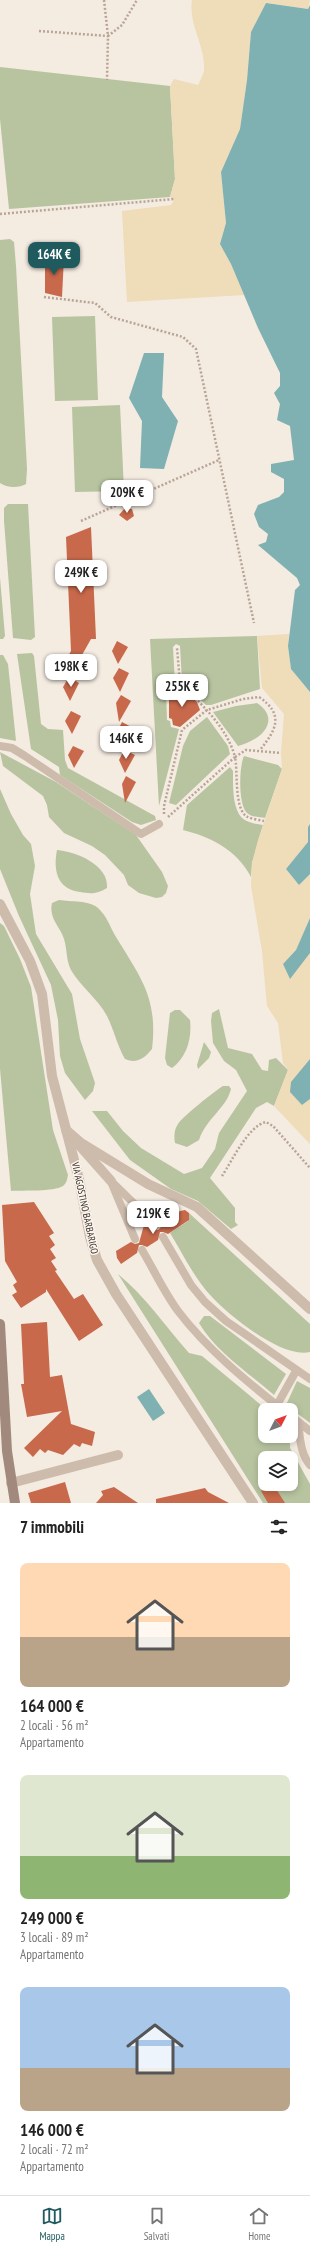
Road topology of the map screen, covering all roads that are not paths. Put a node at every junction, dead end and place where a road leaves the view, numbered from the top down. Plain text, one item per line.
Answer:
1 (0, 746) edge
2 (159, 824) road end
3 (0, 904) edge
4 (66, 1130) junction
5 (111, 1181) junction
6 (156, 1225) dead end
7 (163, 1237) dead end
8 (135, 1239) dead end
9 (142, 1250) dead end
10 (310, 1309) edge
11 (0, 1324) edge
12 (296, 1371) junction
13 (310, 1379) edge
14 (274, 1403) edge
15 (282, 1403) edge
16 (298, 1422) joint
17 (310, 1431) edge
18 (118, 1455) dead end
19 (310, 1465) edge
20 (11, 1483) junction
21 (15, 1503) edge
22 (253, 1503) edge

1 - 2 lane
3 - 4 street, VIA AGOSTINO BARBARIGO
4 - 5 street
4 - 10 street
4 - 22 street, VIA AGOSTINO BARBARIGO
5 - 6 lane
5 - 8 lane
7 - 12 lane
9 - 14 lane
11 - 20 main road
12 - 13 lane
12 - 15 lane
16 - 17 lane
16 - 19 lane
18 - 20 street
20 - 21 main road

